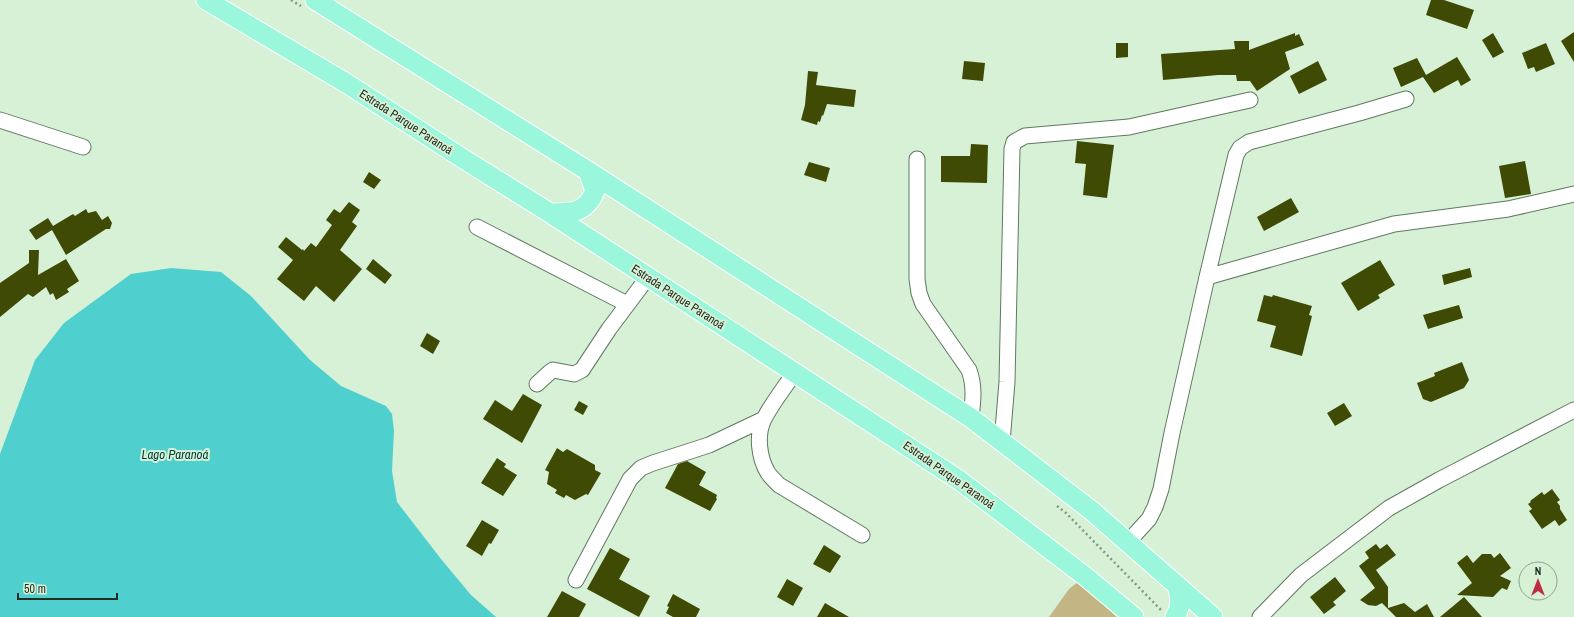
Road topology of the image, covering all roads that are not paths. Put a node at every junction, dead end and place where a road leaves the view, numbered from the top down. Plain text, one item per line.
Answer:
1 (206, 0) edge
2 (310, 4) edge
3 (1406, 99) dead end
4 (1250, 100) dead end
5 (0, 120) edge
6 (83, 147) dead end
7 (917, 159) dead end
8 (588, 171) junction
9 (1574, 194) edge
10 (550, 212) junction
11 (476, 227) dead end
12 (648, 277) junction
13 (1207, 277) junction
14 (627, 304) junction
15 (795, 372) junction
16 (537, 384) dead end
17 (1574, 410) edge
18 (970, 418) junction
19 (764, 419) junction
20 (1002, 442) junction
21 (862, 535) dead end
22 (1128, 542) junction
23 (576, 580) dead end
24 (1177, 585) junction
25 (1169, 614) edge
26 (1134, 617) edge
27 (1213, 617) edge
28 (1260, 617) edge

1 - 10 main road, Estrada Parque Paranoá
2 - 8 main road
3 - 13 street
4 - 20 street
5 - 6 street
7 - 18 street
8 - 10 main road
8 - 18 main road
9 - 13 street
10 - 12 main road, Estrada Parque Paranoá
11 - 14 street
12 - 14 street
12 - 15 main road, Estrada Parque Paranoá
13 - 22 street
14 - 16 street
15 - 19 street
15 - 26 main road, Estrada Parque Paranoá
17 - 28 street
18 - 20 main road
19 - 21 street
19 - 23 street
20 - 22 main road
22 - 24 main road
24 - 25 main road
24 - 27 main road

